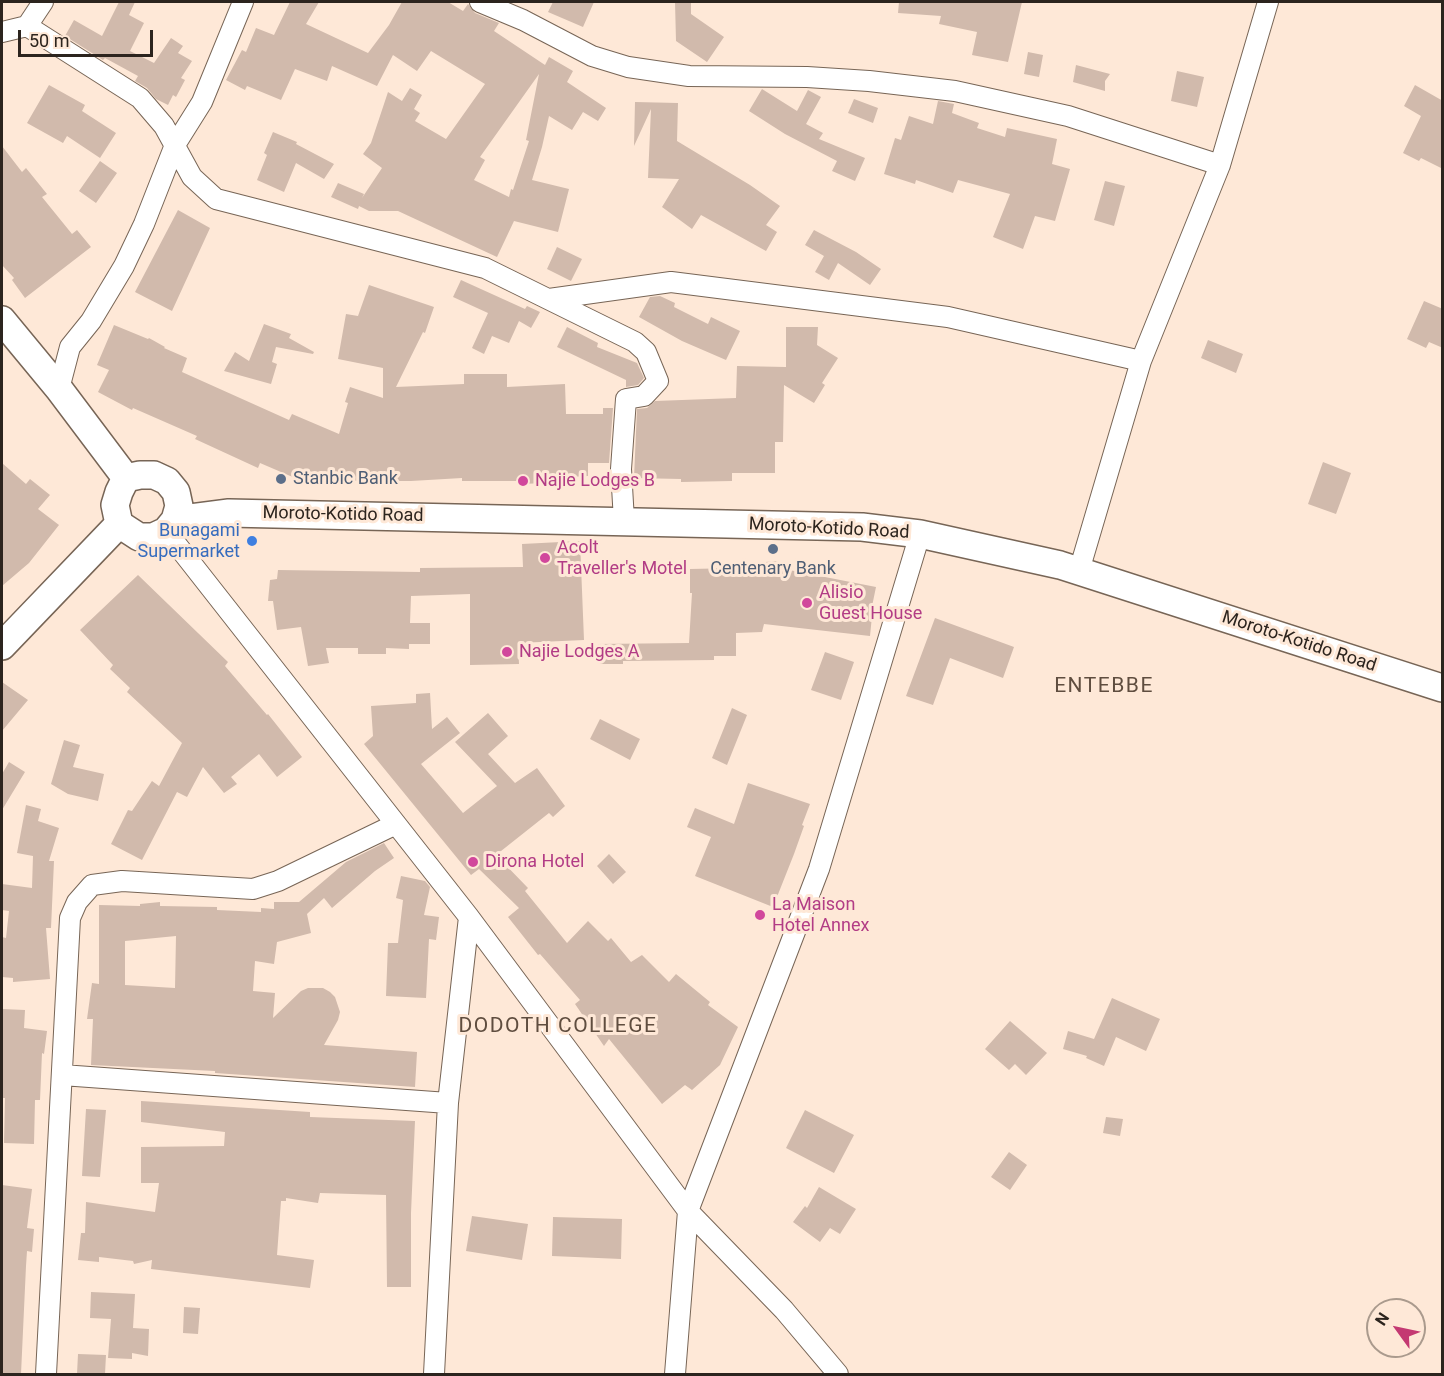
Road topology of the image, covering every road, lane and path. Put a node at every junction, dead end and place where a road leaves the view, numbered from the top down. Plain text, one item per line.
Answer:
1 (44, 2) edge
2 (243, 2) edge
3 (480, 2) edge
4 (1268, 2) edge
5 (27, 26) junction
6 (2, 32) edge
7 (175, 145) junction
8 (1220, 165) junction
9 (549, 299) junction
10 (2, 320) edge
11 (1141, 361) junction
12 (59, 389) junction
13 (126, 478) junction
14 (176, 492) junction
15 (228, 513) junction
16 (624, 521) junction
17 (119, 524) junction
18 (171, 525) junction
19 (920, 534) junction
20 (1079, 571) junction
21 (2, 646) edge
22 (1443, 688) edge
23 (396, 824) junction
24 (469, 917) junction
25 (62, 1075) junction
26 (448, 1103) junction
27 (688, 1211) junction
28 (46, 1374) edge
29 (434, 1374) edge
30 (675, 1374) edge
31 (838, 1374) edge

1 - 5 street
2 - 7 street
3 - 8 street
4 - 8 street
5 - 6 street
5 - 7 street
7 - 9 street
7 - 12 street
8 - 11 street
9 - 11 street
9 - 16 street
10 - 12 main road
11 - 20 street
12 - 13 main road
13 - 14 main road
13 - 17 main road
14 - 15 main road, Moroto-Kotido Road
14 - 18 main road
15 - 16 main road, Moroto-Kotido Road
15 - 18 main road, Moroto-Kotido Road
16 - 19 main road, Moroto-Kotido Road
17 - 18 main road
17 - 21 main road
18 - 23 street
19 - 20 main road, Moroto-Kotido Road
19 - 27 street
20 - 22 main road, Moroto-Kotido Road
23 - 24 street
23 - 25 street
24 - 26 street
24 - 27 street
25 - 26 street
25 - 28 street
26 - 29 street
27 - 30 street
27 - 31 street

